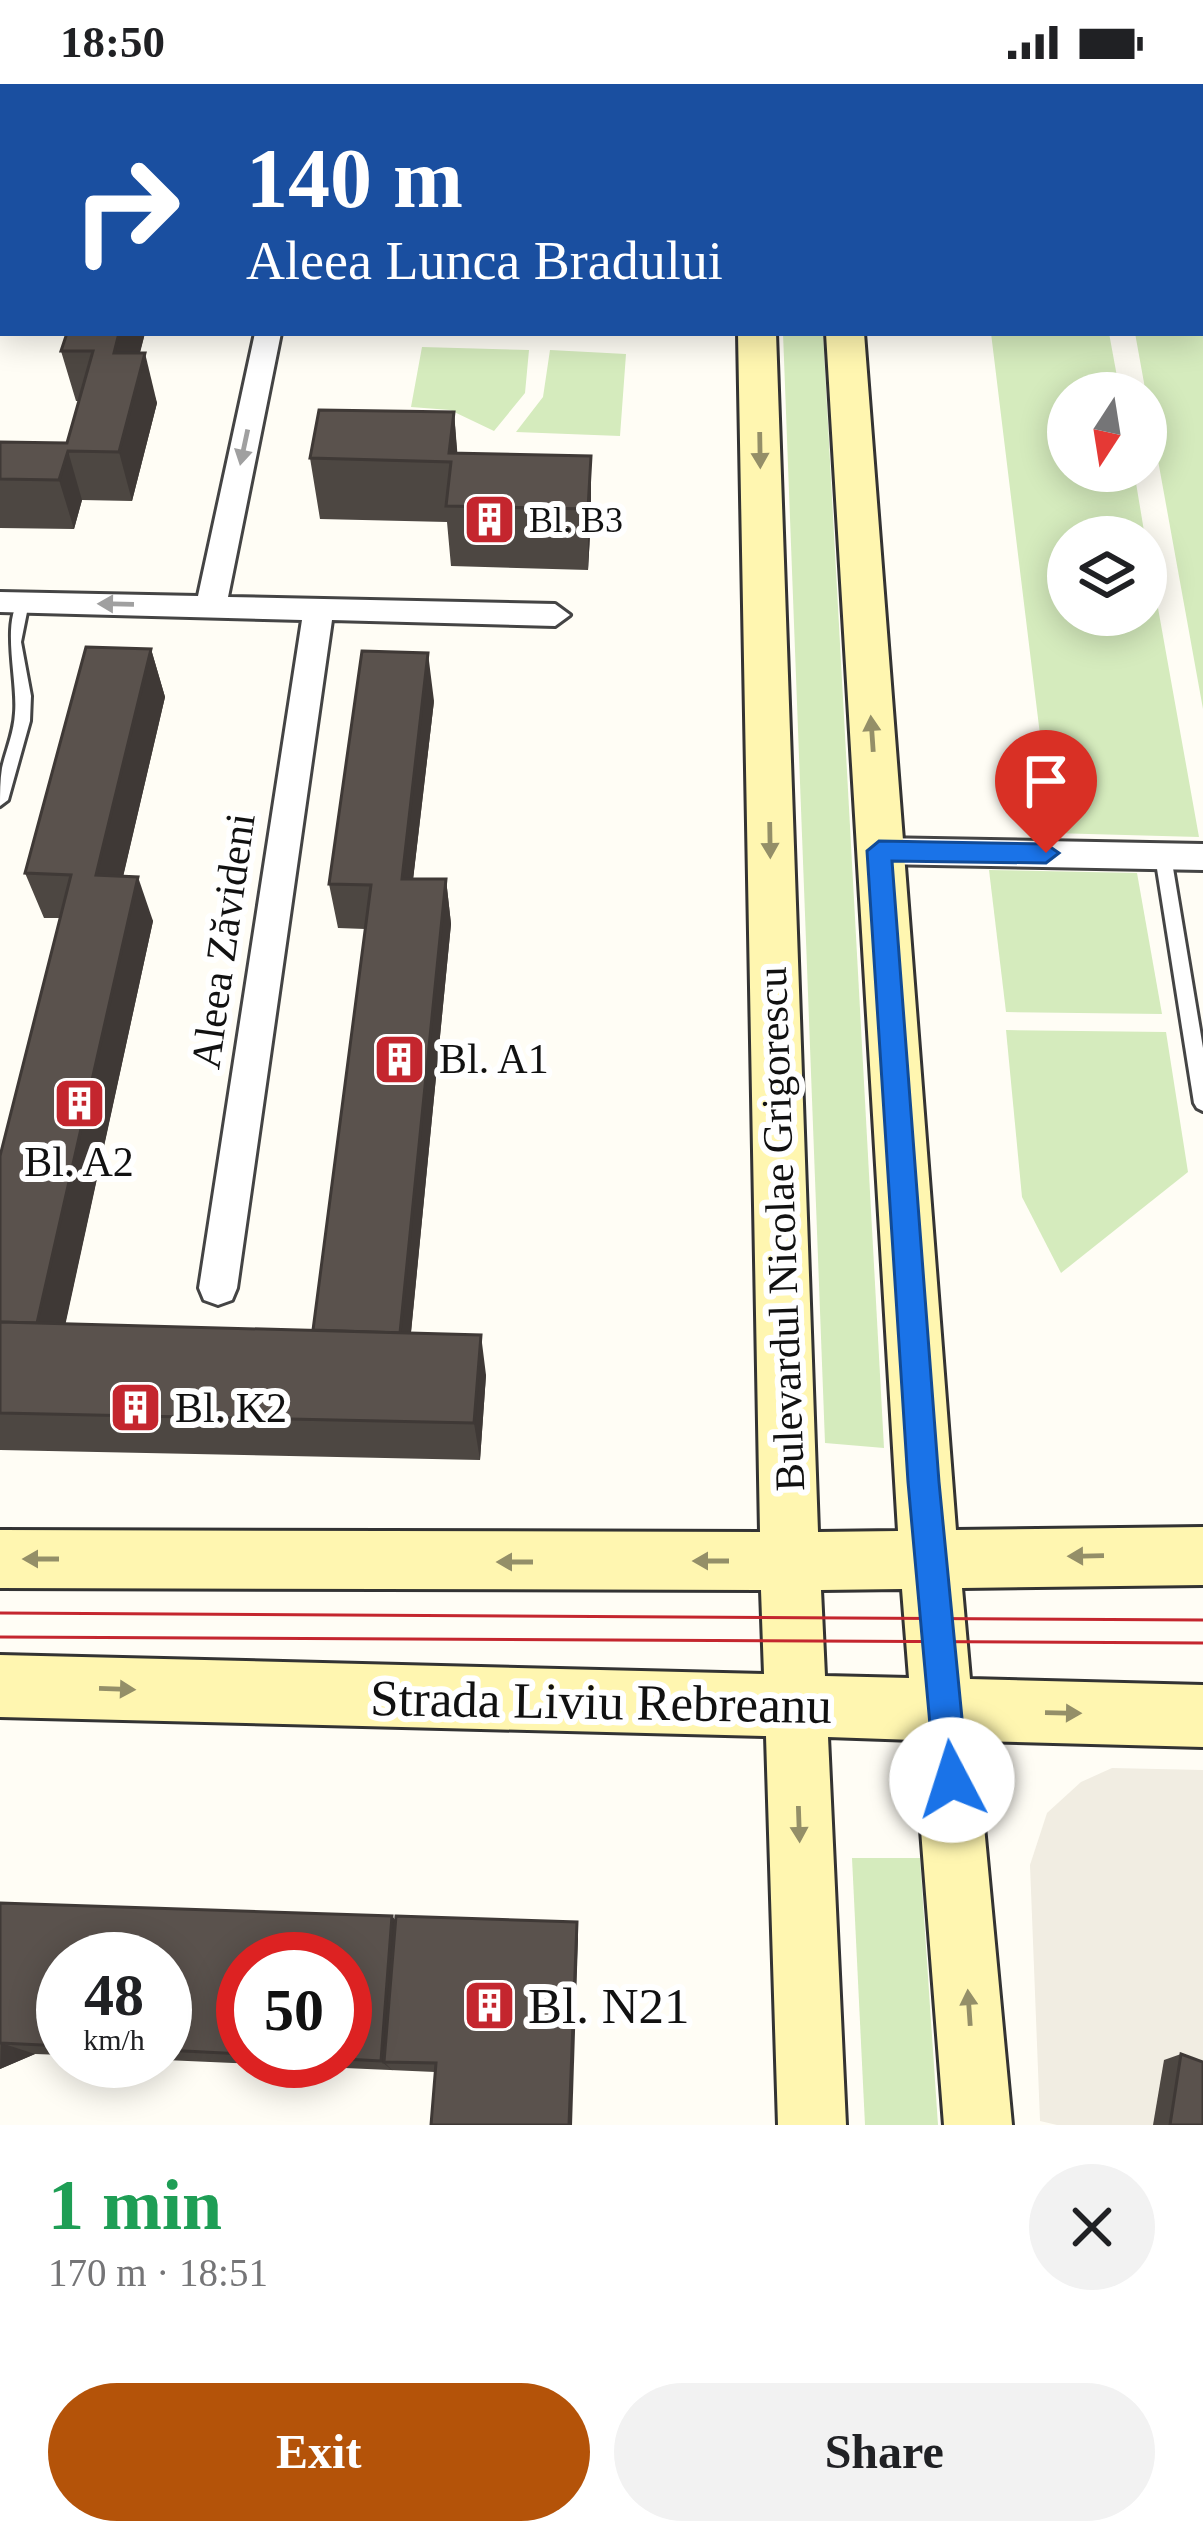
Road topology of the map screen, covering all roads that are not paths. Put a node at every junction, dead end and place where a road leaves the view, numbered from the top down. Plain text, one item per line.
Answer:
1 (267, 336) edge
2 (757, 336) edge
3 (845, 336) edge
4 (11, 602) edge
5 (211, 605) junction
6 (319, 608) junction
7 (555, 615) dead end
8 (0, 800) edge
9 (879, 851) junction
10 (1163, 856) junction
11 (1203, 857) edge
12 (1203, 1103) edge
13 (218, 1288) dead end
14 (1203, 1556) edge
15 (931, 1558) junction
16 (0, 1559) edge
17 (790, 1561) junction
18 (0, 1686) edge
19 (795, 1707) junction
20 (946, 1710) junction
21 (1203, 1716) edge
22 (812, 2125) edge
23 (978, 2125) edge

1 -> 5 street
2 -> 17 main road, Bulevardul Nicolae Grigorescu
9 -> 3 main road
5 -> 4 street
4 - 8 lane
5 - 6 street
6 - 7 street
6 - 13 street, Aleea Zăvideni
9 - 10 street
9 - 15 main road
10 - 11 street
10 - 12 lane
14 -> 15 main road
15 - 17 main road
15 - 20 main road
17 -> 16 main road
17 - 19 main road, Bulevardul Nicolae Grigorescu
18 -> 19 main road, Strada Liviu Rebreanu
19 - 20 main road, Strada Liviu Rebreanu
19 -> 22 main road, Bulevardul Nicolae Grigorescu
20 -> 21 main road, Strada Liviu Rebreanu
23 -> 20 main road

